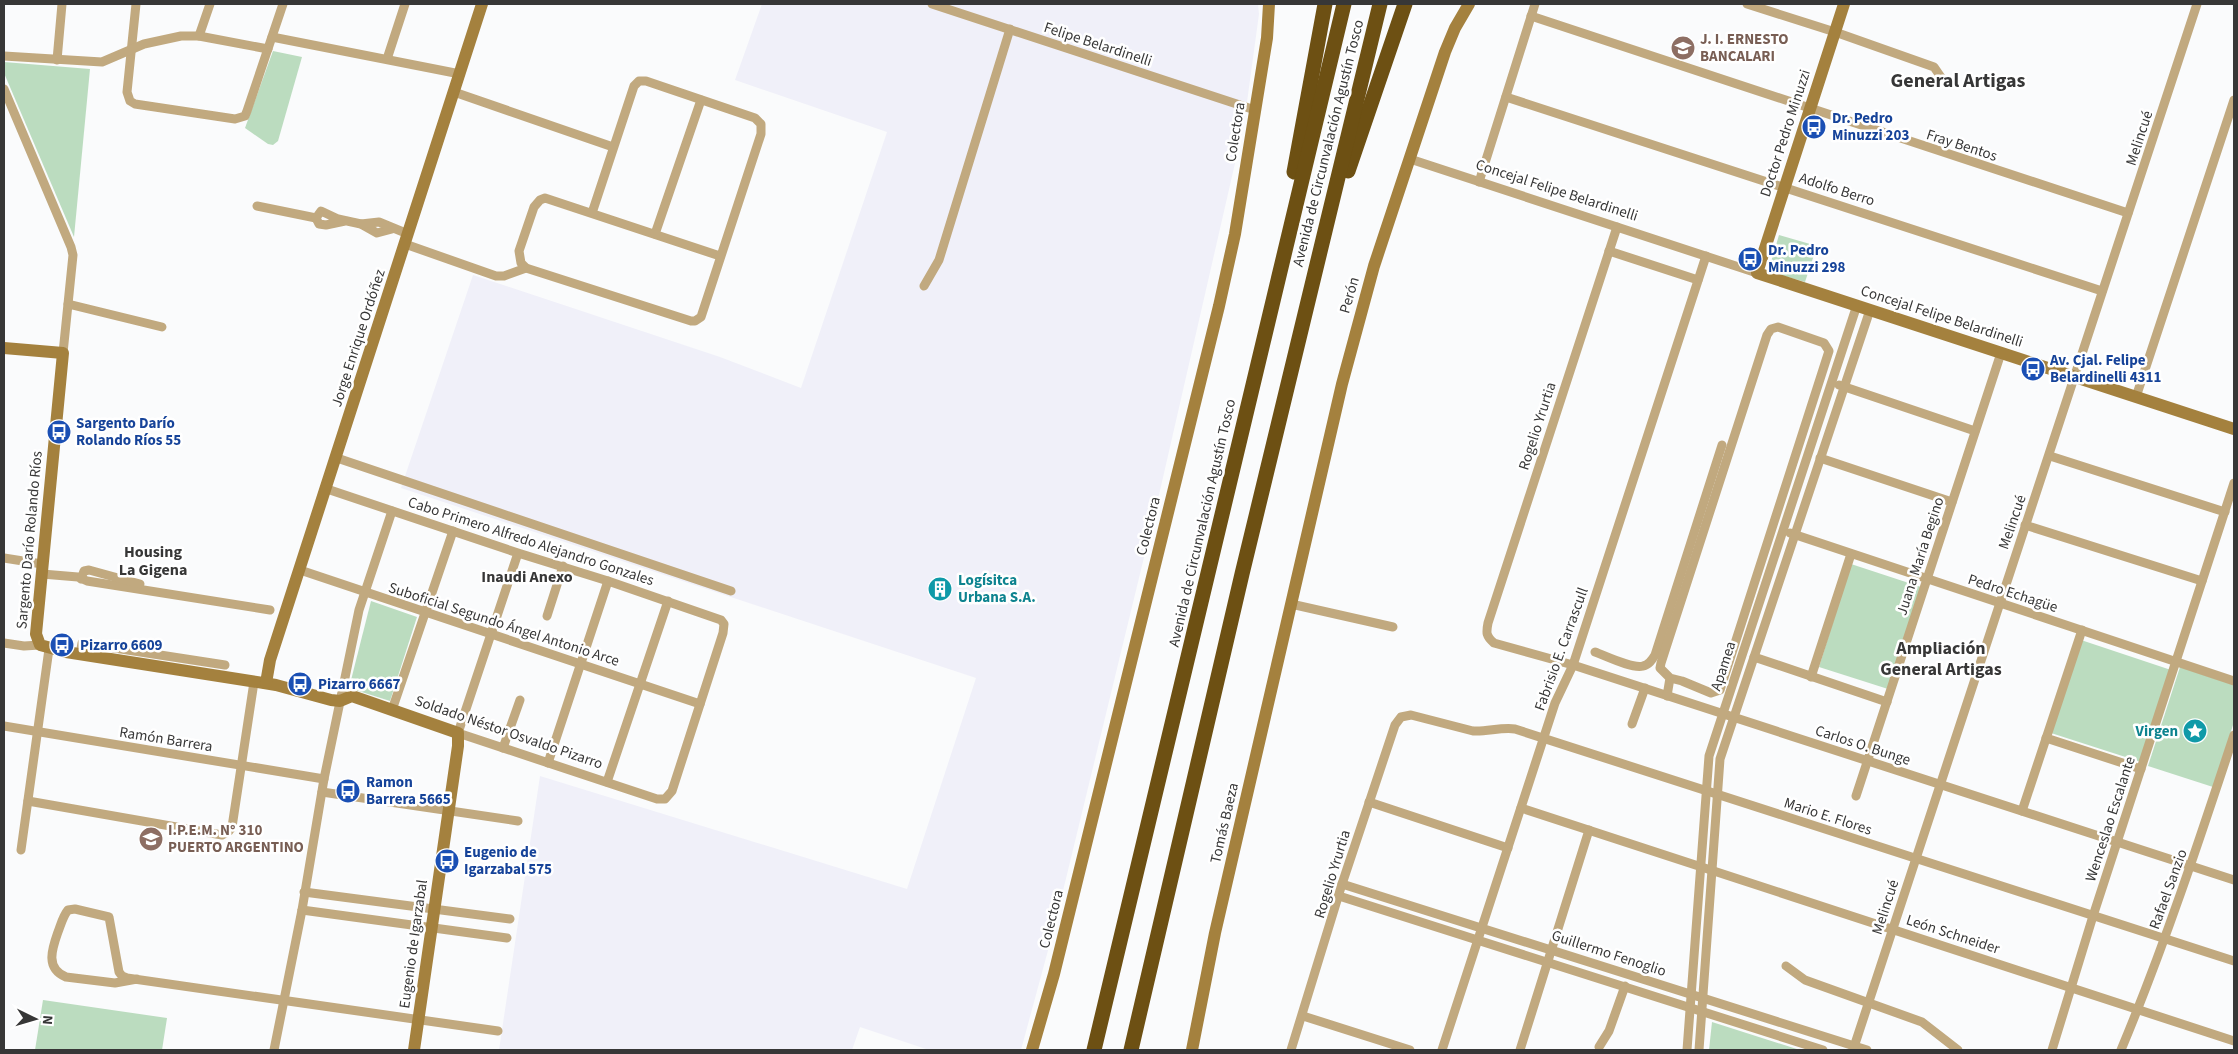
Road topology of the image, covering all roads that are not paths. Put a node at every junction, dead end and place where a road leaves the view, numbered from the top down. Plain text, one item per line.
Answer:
1 (62, 4) edge
2 (136, 4) edge
3 (210, 4) edge
4 (283, 4) edge
5 (405, 4) edge
6 (482, 4) edge
7 (932, 4) edge
8 (1269, 4) edge
9 (1320, 4) edge
10 (1326, 4) edge
11 (1344, 4) edge
12 (1380, 4) edge
13 (1405, 4) edge
14 (1469, 4) edge
15 (1535, 4) edge
16 (1747, 4) edge
17 (1844, 4) edge
18 (2197, 4) edge
19 (1531, 16) junction
20 (1010, 29) junction
21 (1835, 32) junction
22 (199, 36) junction
23 (272, 37) junction
24 (1318, 44) junction
25 (132, 49) junction
26 (268, 49) junction
27 (4, 56) edge
28 (57, 60) junction
29 (387, 60) junction
30 (460, 74) junction
31 (1945, 83) dead end
32 (4, 89) edge
33 (454, 92) junction
34 (1506, 97) junction
35 (701, 100) junction
36 (2234, 100) edge
37 (1255, 110) junction
38 (1810, 110) junction
39 (613, 147) junction
40 (1410, 159) junction
41 (1479, 182) junction
42 (1785, 186) junction
43 (257, 206) dead end
44 (592, 213) junction
45 (2128, 213) junction
46 (1617, 227) junction
47 (655, 234) junction
48 (406, 239) junction
49 (1321, 248) junction
50 (1609, 251) junction
51 (720, 256) junction
52 (1706, 256) junction
53 (526, 268) junction
54 (1757, 273) junction
55 (1698, 280) junction
56 (924, 286) dead end
57 (2102, 292) junction
58 (68, 304) junction
59 (1857, 305) junction
60 (1870, 310) junction
61 (162, 327) dead end
62 (4, 348) edge
63 (63, 353) junction
64 (2001, 353) junction
65 (1255, 375) junction
66 (2074, 377) junction
67 (1831, 383) junction
68 (1844, 387) junction
69 (2136, 397) junction
70 (2234, 429) edge
71 (1975, 431) junction
72 (1722, 444) dead end
73 (2050, 456) junction
74 (336, 458) junction
75 (1820, 458) junction
76 (2234, 483) edge
77 (327, 489) junction
78 (1952, 502) junction
79 (392, 511) junction
80 (2225, 512) junction
81 (2025, 525) junction
82 (1783, 530) junction
83 (453, 531) junction
84 (1795, 534) junction
85 (518, 553) junction
86 (1851, 554) junction
87 (4, 558) edge
88 (563, 566) junction
89 (42, 569) junction
90 (300, 570) junction
91 (1927, 579) junction
92 (608, 581) junction
93 (2202, 581) junction
94 (731, 591) dead end
95 (364, 592) junction
96 (668, 601) junction
97 (2000, 603) junction
98 (1291, 604) junction
99 (270, 610) dead end
100 (426, 613) junction
101 (547, 616) dead end
102 (1393, 627) dead end
103 (2082, 630) junction
104 (490, 634) junction
105 (1486, 634) joint
106 (4, 643) edge
107 (44, 647) junction
108 (1595, 652) dead end
109 (80, 654) junction
110 (1754, 657) junction
111 (2176, 661) junction
112 (580, 663) junction
113 (1573, 664) junction
114 (225, 665) dead end
115 (1636, 666) junction
116 (1811, 677) junction
117 (1670, 678) junction
118 (2234, 681) edge
119 (260, 683) junction
120 (640, 683) junction
121 (1630, 684) junction
122 (1645, 688) junction
123 (1667, 696) junction
124 (520, 700) dead end
125 (340, 701) junction
126 (1887, 702) junction
127 (700, 704) junction
128 (392, 710) junction
129 (1411, 714) joint
130 (1722, 714) junction
131 (1734, 718) junction
132 (1632, 724) dead end
133 (4, 726) edge
134 (38, 732) junction
135 (458, 733) junction
136 (2234, 735) edge
137 (1544, 738) junction
138 (2046, 738) junction
139 (504, 748) junction
140 (2231, 753) edge
141 (1868, 761) junction
142 (548, 763) junction
143 (242, 765) junction
144 (2141, 769) junction
145 (324, 779) junction
146 (606, 782) junction
147 (1940, 785) junction
148 (1706, 791) junction
149 (322, 792) junction
150 (1716, 794) junction
151 (1856, 796) dead end
152 (28, 801) junction
153 (1369, 802) junction
154 (1521, 808) junction
155 (2022, 811) junction
156 (449, 812) junction
157 (518, 822) dead end
158 (1589, 830) junction
159 (2117, 841) junction
160 (1508, 848) junction
161 (21, 850) dead end
162 (1915, 859) junction
163 (2191, 866) junction
164 (1701, 867) junction
165 (1712, 871) junction
166 (2234, 880) edge
167 (1342, 884) junction
168 (304, 892) junction
169 (1339, 896) junction
170 (434, 909) junction
171 (302, 910) junction
172 (2093, 916) junction
173 (510, 919) dead end
174 (432, 928) junction
175 (1482, 928) junction
176 (1893, 929) junction
177 (507, 938) dead end
178 (2164, 939) junction
179 (1478, 940) junction
180 (1552, 950) junction
181 (2234, 961) edge
182 (1548, 962) junction
183 (1786, 966) dead end
184 (137, 979) junction
185 (1147, 981) junction
186 (1625, 986) junction
187 (2072, 987) junction
188 (1692, 994) junction
189 (1703, 997) junction
190 (283, 1000) junction
191 (1868, 1004) junction
192 (1690, 1007) junction
193 (2138, 1009) junction
194 (1702, 1011) junction
195 (1102, 1013) junction
196 (1303, 1016) junction
197 (419, 1019) junction
198 (498, 1031) dead end
199 (2234, 1041) edge
200 (1599, 1047) dead end
201 (1854, 1048) edge
202 (274, 1050) edge
203 (414, 1050) edge
204 (1032, 1050) edge
205 (1090, 1050) edge
206 (1094, 1050) edge
207 (1131, 1050) edge
208 (1137, 1050) edge
209 (1192, 1050) edge
210 (1291, 1050) edge
211 (1410, 1050) edge
212 (1442, 1050) edge
213 (1520, 1050) edge
214 (1687, 1050) edge
215 (1699, 1050) edge
216 (1823, 1050) edge
217 (1867, 1050) edge
218 (1958, 1050) edge
219 (2052, 1050) edge
220 (2120, 1050) edge

1 - 28 street
2 - 25 street
3 - 22 street
4 - 23 street
5 - 29 street
6 - 30 street, Jorge Enrique Ordóñez
7 - 20 street, Felipe Belardinelli
8 - 37 street, Colectora
9 - 24 highway
10 - 24 highway
11 - 65 highway, Avenida de Circunvalación Agustín Tosco
12 - 49 highway, Avenida de Circunvalación Agustín Tosco
13 - 49 highway
14 - 40 street, Perón
15 - 19 street
16 - 21 street
17 - 21 street, Doctor Pedro Minuzzi
18 - 45 street, Melincué
19 - 34 street
19 - 38 street, Fray Bentos
20 - 37 street, Felipe Belardinelli
20 - 56 street
21 - 31 street
21 - 38 street, Doctor Pedro Minuzzi
22 - 25 street
22 - 26 street
23 - 26 street
23 - 29 street
24 - 65 highway
25 - 26 street
25 - 28 street
27 - 28 street
29 - 30 street
30 - 33 street, Jorge Enrique Ordóñez
32 - 58 street, Sargento Darío Rolando Ríos
33 - 39 street
33 - 48 street, Jorge Enrique Ordóñez
34 - 41 street
34 - 42 street, Adolfo Berro
35 - 39 street
35 - 47 street
35 - 51 street
36 - 69 street
37 - 204 street, Colectora
38 - 42 street, Doctor Pedro Minuzzi
38 - 45 street, Fray Bentos
39 - 44 street
40 - 41 street, Concejal Felipe Belardinelli
40 - 98 street, Perón
41 - 46 street, Concejal Felipe Belardinelli
42 - 54 street, Doctor Pedro Minuzzi
42 - 57 street, Adolfo Berro
43 - 48 street
44 - 47 street
44 - 53 street
45 - 57 street, Melincué
46 - 50 street, Rogelio Yrurtia
46 - 52 street, Concejal Felipe Belardinelli
47 - 51 street
48 - 53 street
48 - 74 street, Jorge Enrique Ordóñez
49 - 185 highway, Avenida de Circunvalación Agustín Tosco
50 - 55 street
50 - 105 street, Rogelio Yrurtia
51 - 53 street
52 - 54 street, Concejal Felipe Belardinelli
52 - 55 street, Fabrisio E. Carrascull
54 - 59 street, Concejal Felipe Belardinelli
55 - 113 street, Fabrisio E. Carrascull
57 - 66 street, Melincué
58 - 61 street
58 - 63 street, Sargento Darío Rolando Ríos
59 - 60 street, Concejal Felipe Belardinelli
59 - 67 street, Apamea
60 - 64 street, Concejal Felipe Belardinelli
60 - 68 street, Apamea
62 - 63 street
63 - 89 street, Sargento Darío Rolando Ríos
64 - 66 street, Concejal Felipe Belardinelli
64 - 71 street, Juana María Begino
65 - 195 highway, Avenida de Circunvalación Agustín Tosco
66 - 69 street, Concejal Felipe Belardinelli
66 - 73 street, Melincué
67 - 68 street
67 - 82 street, Apamea
68 - 71 street
68 - 75 street, Apamea
69 - 70 street, Concejal Felipe Belardinelli
71 - 78 street, Juana María Begino
72 - 115 street
73 - 80 street
73 - 81 street, Melincué
74 - 77 street, Jorge Enrique Ordóñez
74 - 94 street
75 - 78 street
75 - 84 street, Apamea
76 - 80 street, Wenceslao Escalante
77 - 79 street, Cabo Primero Alfredo Alejandro Gonzales
77 - 90 street, Jorge Enrique Ordóñez
78 - 91 street, Juana María Begino
79 - 83 street, Cabo Primero Alfredo Alejandro Gonzales
79 - 95 street
80 - 93 street, Wenceslao Escalante
81 - 93 street
81 - 97 street, Melincué
82 - 84 street, Pedro Echagüe
82 - 130 street, Apamea
83 - 85 street, Cabo Primero Alfredo Alejandro Gonzales
83 - 100 street
84 - 86 street, Pedro Echagüe
84 - 110 street, Apamea
85 - 88 street, Cabo Primero Alfredo Alejandro Gonzales
85 - 104 street, Eugenio de Igarzabal
86 - 91 street, Pedro Echagüe
86 - 116 street
87 - 89 street
88 - 92 street, Cabo Primero Alfredo Alejandro Gonzales
88 - 101 street
89 - 99 street
89 - 107 street, Sargento Darío Rolando Ríos
90 - 95 street, Suboficial Segundo Ángel Antonio Arce
90 - 119 street, Jorge Enrique Ordóñez
91 - 97 street, Pedro Echagüe
91 - 126 street, Juana María Begino
92 - 96 street, Cabo Primero Alfredo Alejandro Gonzales
92 - 112 street
93 - 111 street, Wenceslao Escalante
95 - 100 street, Suboficial Segundo Ángel Antonio Arce
95 - 125 street
96 - 120 street
96 - 127 street, Cabo Primero Alfredo Alejandro Gonzales
97 - 103 street, Pedro Echagüe
97 - 147 street, Melincué
98 - 102 street
98 - 209 street, Tomás Baeza
100 - 104 street, Suboficial Segundo Ángel Antonio Arce
100 - 128 street
103 - 111 street, Pedro Echagüe
103 - 138 street
104 - 112 street, Suboficial Segundo Ángel Antonio Arce
104 - 135 street, Eugenio de Igarzabal
105 - 113 street, Carlos O. Bunge
106 - 107 street, Soldado Néstor Osvaldo Pizarro
107 - 109 street, Soldado Néstor Osvaldo Pizarro
107 - 134 street, Sargento Darío Rolando Ríos
108 - 115 street
109 - 114 street
109 - 119 street, Soldado Néstor Osvaldo Pizarro
110 - 116 street
110 - 131 street, Apamea
111 - 118 street, Pedro Echagüe
111 - 144 street, Wenceslao Escalante
112 - 120 street, Suboficial Segundo Ángel Antonio Arce
112 - 142 street
113 - 121 street, Carlos O. Bunge
113 - 137 street, Fabrisio E. Carrascull
115 - 121 street
116 - 126 street
117 - 117 street
117 - 123 street
119 - 125 street, Soldado Néstor Osvaldo Pizarro
119 - 143 street
120 - 127 street, Suboficial Segundo Ángel Antonio Arce
120 - 146 street
121 - 122 street, Carlos O. Bunge
122 - 123 street, Carlos O. Bunge
122 - 132 street
123 - 130 street, Carlos O. Bunge
124 - 139 street
125 - 128 street, Soldado Néstor Osvaldo Pizarro
125 - 145 street
126 - 141 street, Juana María Begino
127 - 146 street, Soldado Néstor Osvaldo Pizarro
128 - 135 street, Soldado Néstor Osvaldo Pizarro
129 - 137 street, Mario E. Flores
129 - 153 street, Rogelio Yrurtia
130 - 131 street, Carlos O. Bunge
130 - 148 street, Apamea
131 - 141 street, Carlos O. Bunge
131 - 150 street, Apamea
133 - 134 street, Ramón Barrera
134 - 143 street, Ramón Barrera
134 - 152 street, Sargento Darío Rolando Ríos
135 - 139 street, Soldado Néstor Osvaldo Pizarro
135 - 156 street, Eugenio de Igarzabal
136 - 140 street, Rafael Sanzio
137 - 148 street, Mario E. Flores
137 - 154 street, Fabrisio E. Carrascull
138 - 144 street
138 - 155 street
139 - 142 street, Soldado Néstor Osvaldo Pizarro
140 - 163 street, Rafael Sanzio
141 - 147 street, Carlos O. Bunge
141 - 151 street, Juana María Begino
142 - 146 street, Soldado Néstor Osvaldo Pizarro
143 - 145 street, Ramón Barrera
143 - 152 street
144 - 159 street, Wenceslao Escalante
145 - 149 street
147 - 155 street, Carlos O. Bunge
147 - 162 street, Melincué
148 - 150 street, Mario E. Flores
148 - 164 street, Apamea
149 - 156 street
149 - 168 street
150 - 162 street, Mario E. Flores
150 - 165 street, Apamea
152 - 161 street, Sargento Darío Rolando Ríos
153 - 160 street
153 - 167 street, Rogelio Yrurtia
154 - 158 street, León Schneider
154 - 160 street, Fabrisio E. Carrascull
155 - 159 street, Carlos O. Bunge
156 - 157 street
156 - 170 street, Eugenio de Igarzabal
158 - 164 street, León Schneider
158 - 180 street
159 - 163 street, Carlos O. Bunge
159 - 172 street, Wenceslao Escalante
160 - 175 street, Fabrisio E. Carrascull
162 - 172 street, Mario E. Flores
162 - 176 street, Melincué
163 - 166 street, Carlos O. Bunge
163 - 178 street, Rafael Sanzio
164 - 165 street, León Schneider
164 - 188 street, Apamea
165 - 176 street, León Schneider
165 - 189 street, Apamea
167 - 169 street, Rogelio Yrurtia
167 - 175 street, Guillermo Fenoglio
168 - 170 street
168 - 171 street
169 - 179 street, Guillermo Fenoglio
169 - 196 street, Rogelio Yrurtia
170 - 173 street
170 - 174 street, Eugenio de Igarzabal
171 - 174 street
171 - 190 street
172 - 178 street, Mario E. Flores
172 - 187 street, Wenceslao Escalante
174 - 177 street
174 - 197 street, Eugenio de Igarzabal
175 - 179 street, Fabrisio E. Carrascull
175 - 180 street, Guillermo Fenoglio
176 - 187 street, León Schneider
176 - 191 street, Melincué
178 - 181 street, Mario E. Flores
178 - 193 street, Rafael Sanzio
179 - 182 street, Guillermo Fenoglio
179 - 212 street, Fabrisio E. Carrascull
180 - 182 street
180 - 188 street, Guillermo Fenoglio
182 - 186 street, Guillermo Fenoglio
182 - 213 street
183 - 191 street
184 - 184 street
184 - 190 street
185 - 207 highway, Avenida de Circunvalación Agustín Tosco
185 - 208 highway
186 - 192 street, Guillermo Fenoglio
186 - 200 street
187 - 193 street, León Schneider
187 - 219 street, Wenceslao Escalante
188 - 189 street, Guillermo Fenoglio
188 - 192 street, Apamea
189 - 194 street, Apamea
189 - 201 street, Guillermo Fenoglio
190 - 197 street
190 - 202 street
191 - 201 street, Melincué
191 - 218 street
192 - 194 street, Guillermo Fenoglio
192 - 214 street, Apamea
193 - 199 street, León Schneider
193 - 220 street, Rafael Sanzio
194 - 215 street, Apamea
194 - 216 street, Guillermo Fenoglio
195 - 205 highway
195 - 206 highway, Avenida de Circunvalación Agustín Tosco
196 - 210 street, Rogelio Yrurtia
196 - 211 street
197 - 198 street
197 - 203 street, Eugenio de Igarzabal
201 - 217 street, Guillermo Fenoglio

